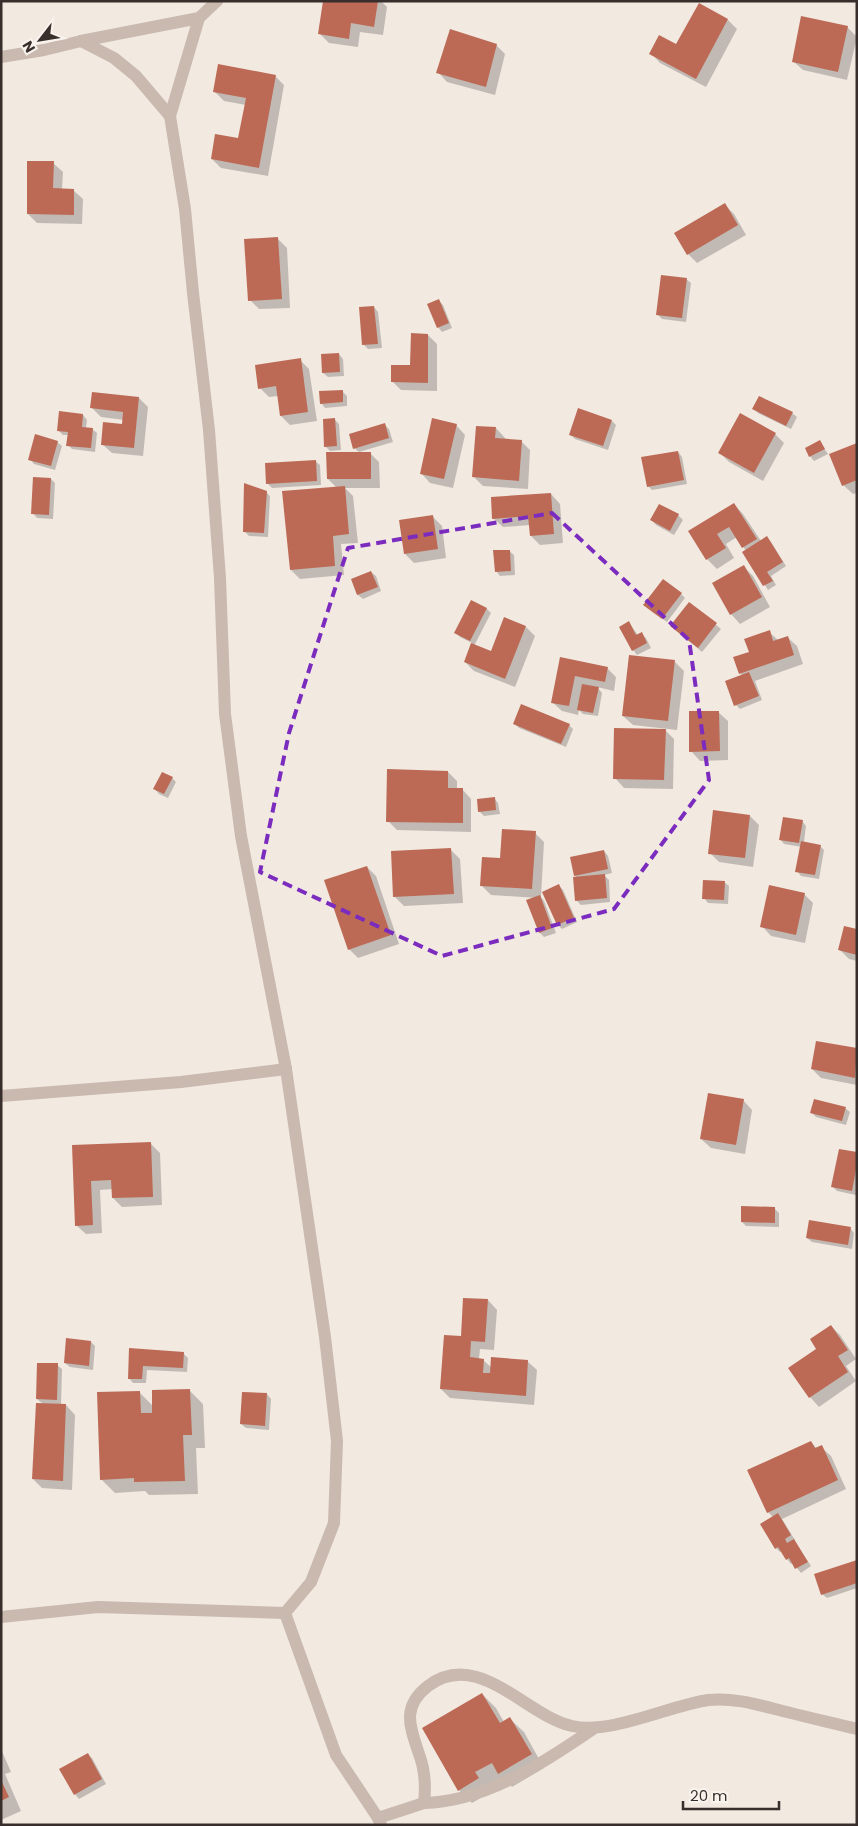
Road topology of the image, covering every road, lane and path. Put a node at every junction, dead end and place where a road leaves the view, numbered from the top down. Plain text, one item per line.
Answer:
1 (217, 1) edge
2 (199, 18) junction
3 (81, 41) junction
4 (3, 57) edge
5 (1, 70) edge
6 (170, 116) junction
7 (286, 1070) junction
8 (1, 1096) edge
9 (286, 1613) junction
10 (1, 1617) edge
11 (594, 1729) junction
12 (857, 1729) edge
13 (424, 1802) junction
14 (379, 1821) edge

1 - 2 street
2 - 3 street
2 - 6 street
3 - 4 street
3 - 6 street
4 - 5 street
6 - 7 street
7 - 8 street
7 - 9 street
9 - 10 street
9 - 14 street
11 - 12 street
11 - 13 street
11 - 13 street
13 - 14 street

